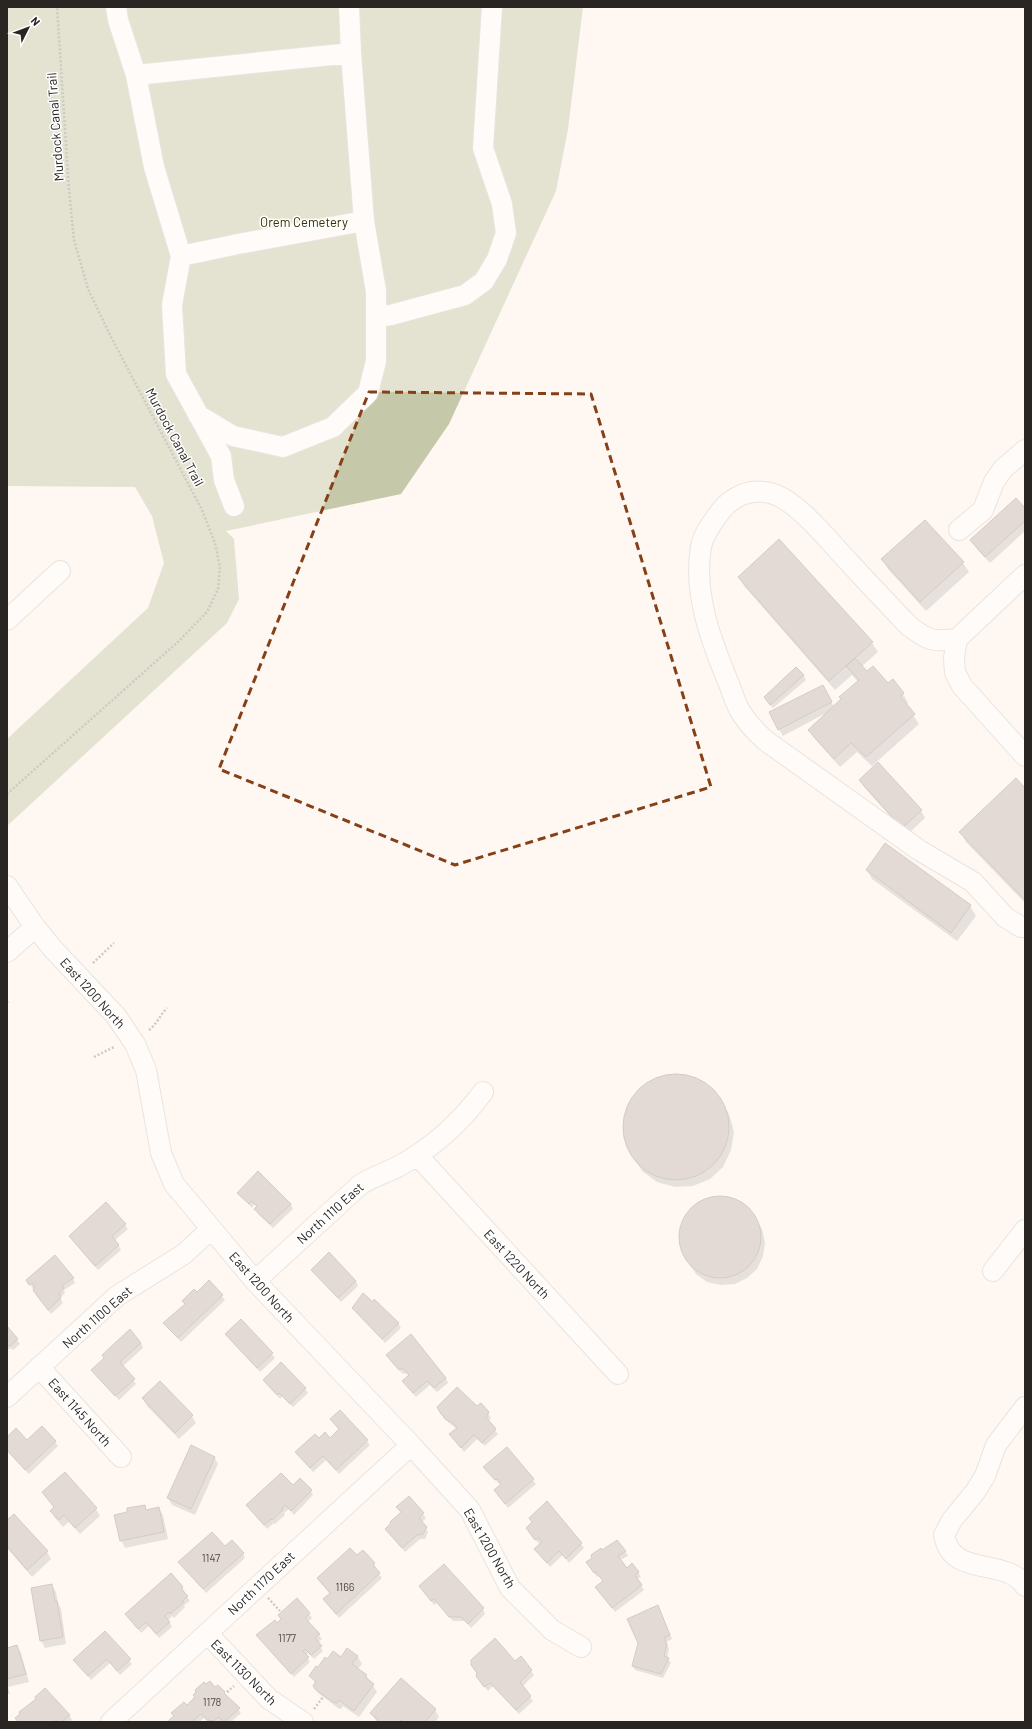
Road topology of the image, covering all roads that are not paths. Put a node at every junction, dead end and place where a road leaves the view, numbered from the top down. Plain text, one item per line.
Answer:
1 (116, 7) edge
2 (349, 7) edge
3 (492, 7) edge
4 (351, 53) junction
5 (136, 75) junction
6 (364, 221) junction
7 (181, 256) junction
8 (376, 317) junction
9 (198, 415) junction
10 (1025, 450) edge
11 (234, 506) dead end
12 (960, 530) dead end
13 (60, 571) dead end
14 (1025, 575) edge
15 (7, 620) edge
16 (957, 639) junction
17 (1025, 756) edge
18 (7, 886) edge
19 (35, 927) junction
20 (1025, 927) edge
21 (7, 952) edge
22 (483, 1092) dead end
23 (417, 1155) junction
24 (211, 1229) junction
25 (1025, 1230) edge
26 (993, 1271) dead end
27 (255, 1281) junction
28 (39, 1367) junction
29 (618, 1374) dead end
30 (7, 1397) edge
31 (1025, 1407) edge
32 (411, 1445) junction
33 (121, 1457) dead end
34 (1025, 1586) edge
35 (206, 1633) junction
36 (581, 1647) dead end
37 (307, 1718) edge
38 (111, 1722) edge

1 - 5 street
2 - 4 street
3 - 8 street
4 - 5 street
4 - 6 street
5 - 7 street
6 - 7 street
6 - 8 street
7 - 9 street
8 - 9 street
9 - 11 street
10 - 12 street
13 - 15 street
14 - 16 street
16 - 17 street
16 - 20 street
18 - 19 street, East 1200 North
19 - 21 street
19 - 24 street, East 1200 North
22 - 23 street, North 1110 East
23 - 27 street, North 1110 East
23 - 29 street, East 1220 North
24 - 27 street, East 1200 North
24 - 28 street, North 1100 East
25 - 26 street
27 - 32 street, East 1200 North
28 - 30 street, North 1100 East
28 - 33 street, East 1145 North
31 - 34 street
32 - 35 street, North 1170 East
32 - 36 street, East 1200 North
35 - 37 street, East 1130 North
35 - 38 street, North 1170 East

